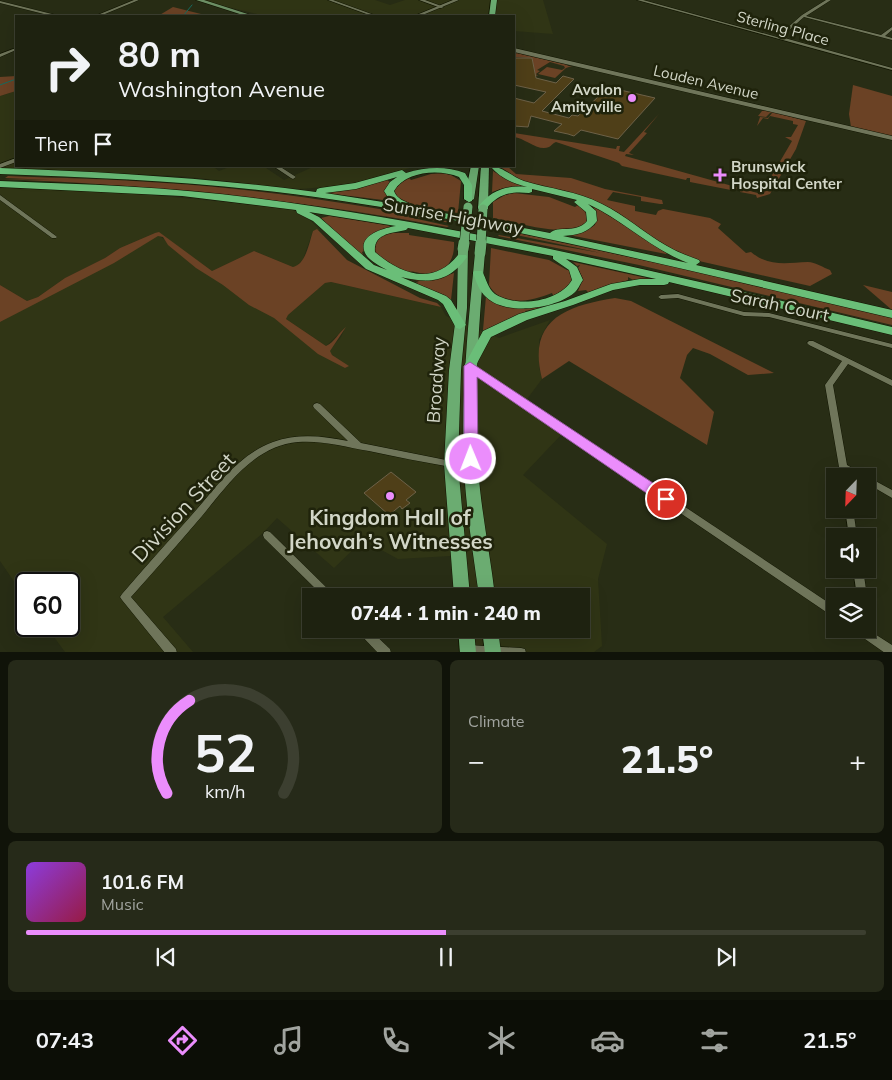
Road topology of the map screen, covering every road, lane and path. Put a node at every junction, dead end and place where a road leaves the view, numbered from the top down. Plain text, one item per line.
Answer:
1 (137, 0) edge
2 (200, 0) edge
3 (330, 0) edge
4 (421, 0) edge
5 (457, 0) edge
6 (494, 0) edge
7 (639, 0) edge
8 (829, 0) edge
9 (0, 2) edge
10 (442, 7) junction
11 (50, 15) edge
12 (100, 15) edge
13 (248, 15) edge
14 (372, 15) edge
15 (419, 15) edge
16 (492, 15) edge
17 (803, 16) junction
18 (892, 28) edge
19 (881, 37) junction
20 (778, 38) junction
21 (892, 39) edge
22 (15, 49) edge
23 (0, 50) edge
24 (515, 50) edge
25 (8, 52) junction
26 (0, 56) edge
27 (892, 69) edge
28 (892, 138) edge
29 (15, 160) edge
30 (0, 166) edge
31 (277, 167) edge
32 (424, 167) edge
33 (475, 167) edge
34 (486, 167) edge
35 (495, 167) edge
36 (0, 171) edge
37 (293, 177) dead end
38 (0, 184) edge
39 (291, 192) junction
40 (0, 197) edge
41 (469, 202) junction
42 (289, 205) junction
43 (483, 208) junction
44 (416, 210) junction
45 (422, 228) junction
46 (536, 234) junction
47 (54, 237) dead end
48 (542, 250) junction
49 (463, 253) junction
50 (478, 273) junction
51 (719, 273) junction
52 (691, 283) junction
53 (661, 297) dead end
54 (892, 314) edge
55 (460, 325) junction
56 (892, 331) edge
57 (812, 343) dead end
58 (892, 346) edge
59 (846, 361) junction
60 (470, 366) junction
61 (892, 383) edge
62 (317, 406) dead end
63 (359, 446) junction
64 (451, 464) junction
65 (843, 467) edge
66 (876, 485) edge
67 (892, 494) edge
68 (267, 535) dead end
69 (321, 588) edge
70 (461, 588) edge
71 (485, 588) edge
72 (826, 607) edge
73 (371, 638) edge
74 (467, 638) edge
75 (491, 638) edge
76 (874, 638) edge
77 (468, 651) edge
78 (892, 651) edge
79 (172, 652) edge
80 (386, 652) edge
81 (493, 652) edge
82 (520, 652) edge

1 - 12 street
2 - 13 main road
3 - 14 street
4 - 10 street
5 - 10 street
6 - 16 main road
7 - 20 street, Sterling Place
8 - 17 street
9 - 11 street
10 - 15 street
17 - 19 street
17 - 20 street
18 - 19 street
19 - 21 street
20 - 27 street, Sterling Place
22 - 25 street
23 - 25 street
24 - 28 street, Louden Avenue
25 - 26 street
29 - 30 street
31 - 37 street
32 - 39 highway
33 - 41 main road, Broadway
34 - 43 main road, Broadway
35 - 51 highway
36 - 39 highway, Sunrise Highway
38 - 42 highway, Sunrise Highway
39 - 44 highway, Sunrise Highway
40 - 47 street
41 - 44 highway
41 - 49 main road, Broadway, bridge
42 - 45 highway, Sunrise Highway
42 - 55 highway
43 - 46 highway
43 - 50 main road, Broadway, bridge
44 - 46 highway, Sunrise Highway
45 - 48 highway, Sunrise Highway
45 - 49 highway
46 - 51 highway, Sunrise Highway
48 - 50 highway
48 - 52 highway, Sunrise Highway
49 - 55 main road, Broadway
50 - 60 main road, Broadway
51 - 54 highway, Sunrise Highway
52 - 56 highway, Sunrise Highway
52 - 60 highway
53 - 58 street, Sarah Court
55 - 64 main road, Broadway
57 - 59 street
59 - 61 street
59 - 65 street
60 - 71 main road, Broadway
60 - 72 street
62 - 63 street
63 - 64 street, Division Street
63 - 79 street, Division Street
64 - 70 main road, Broadway
66 - 67 street
68 - 69 street
73 - 80 street
74 - 77 main road
75 - 81 main road
76 - 78 street
77 - 81 street
81 - 82 street

